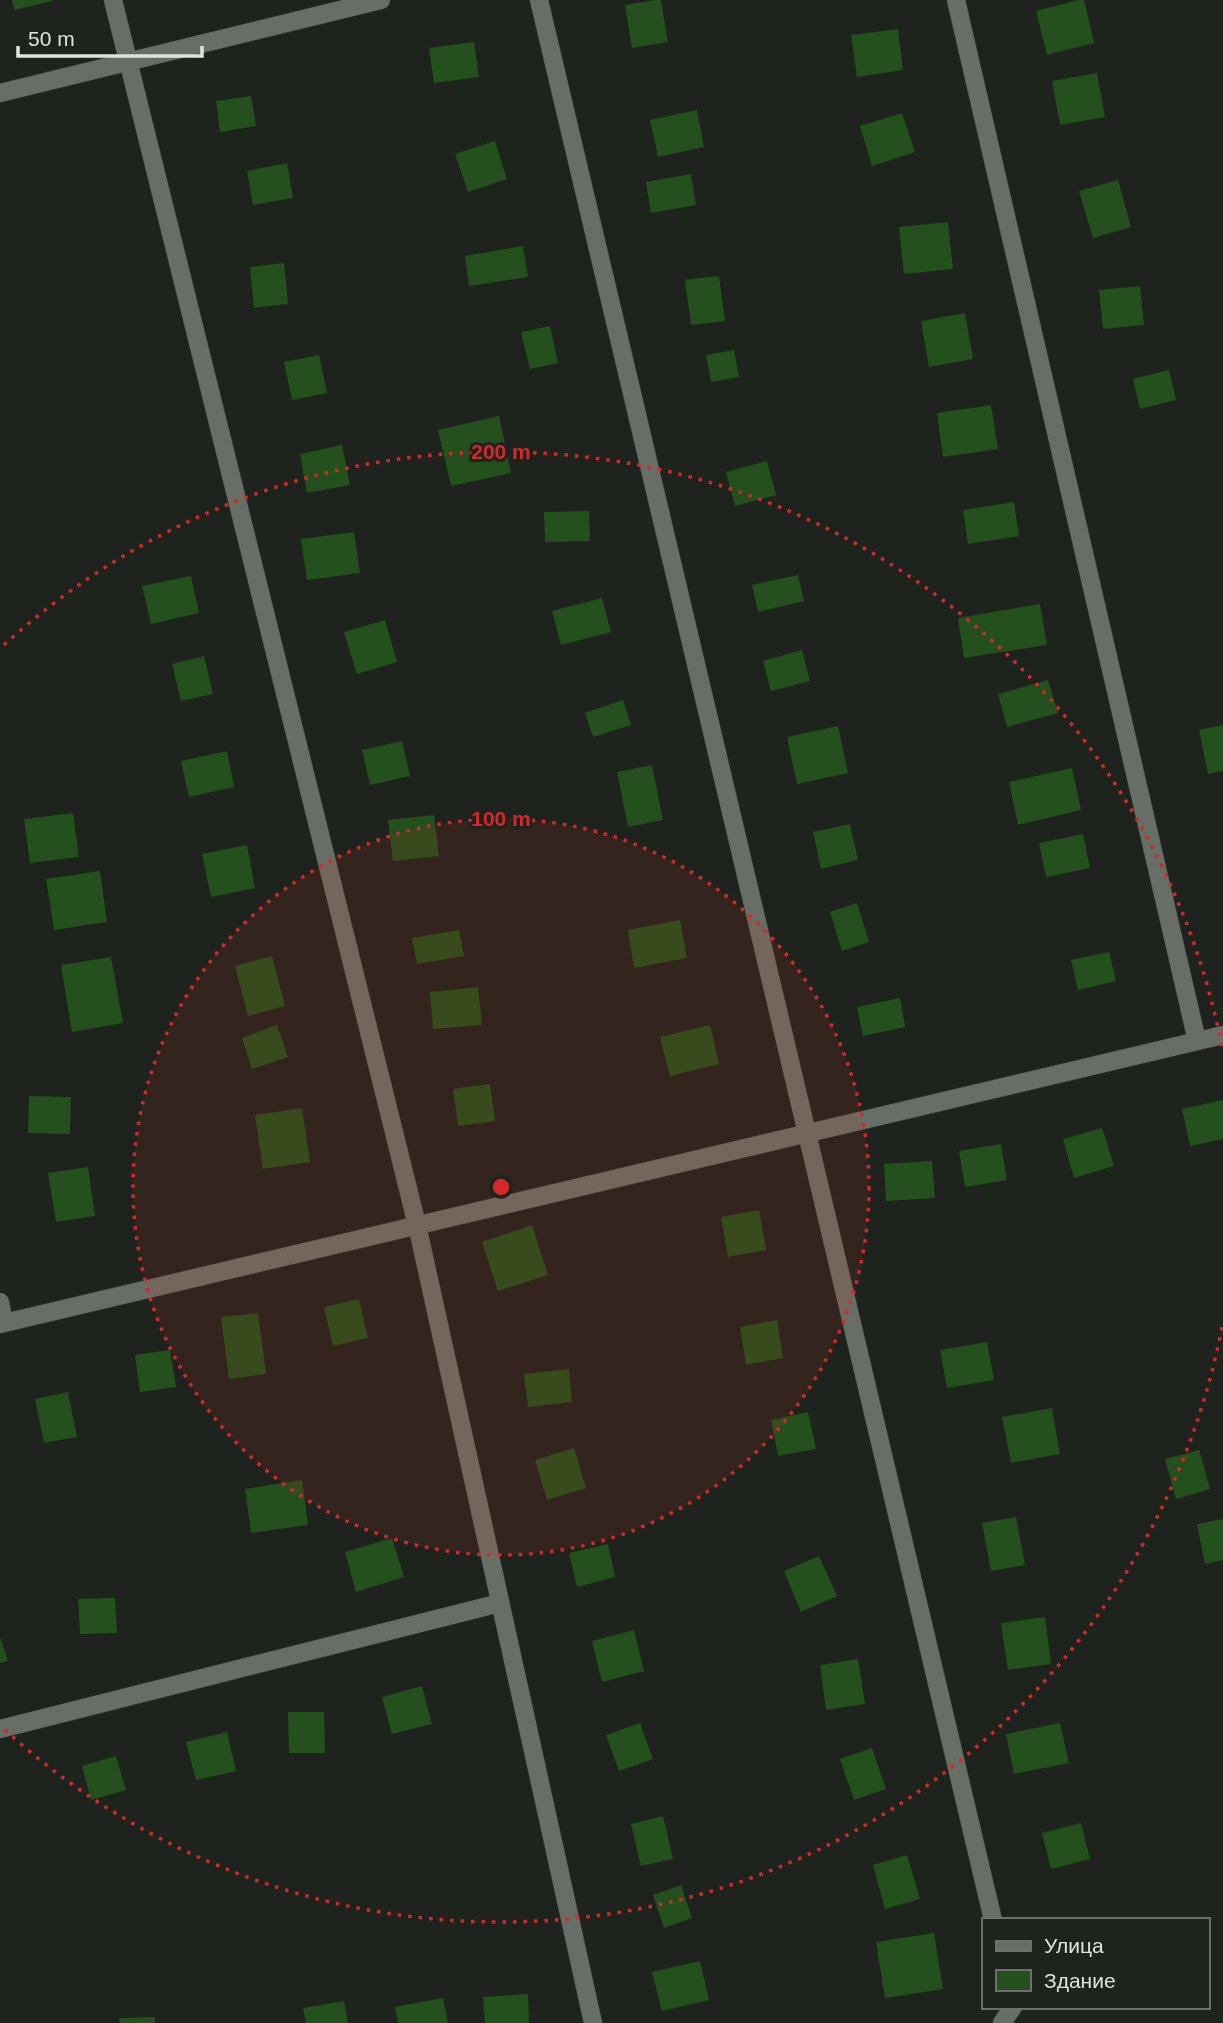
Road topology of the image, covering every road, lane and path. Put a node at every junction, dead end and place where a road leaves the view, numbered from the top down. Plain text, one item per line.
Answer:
1 (113, 0) edge
2 (381, 0) edge
3 (539, 0) edge
4 (956, 0) edge
5 (128, 62) junction
6 (0, 93) edge
7 (1223, 1035) edge
8 (1197, 1041) junction
9 (807, 1133) junction
10 (417, 1225) junction
11 (0, 1302) edge
12 (2, 1324) edge
13 (500, 1603) junction
14 (0, 1729) edge
15 (993, 1918) edge
16 (593, 2023) edge

1 - 5 street
2 - 5 street
3 - 9 street
4 - 8 street
5 - 6 street
5 - 10 street
7 - 8 street
8 - 9 street
9 - 10 street
9 - 15 street
10 - 12 street
10 - 13 street
11 - 12 street
13 - 14 street
13 - 16 street

